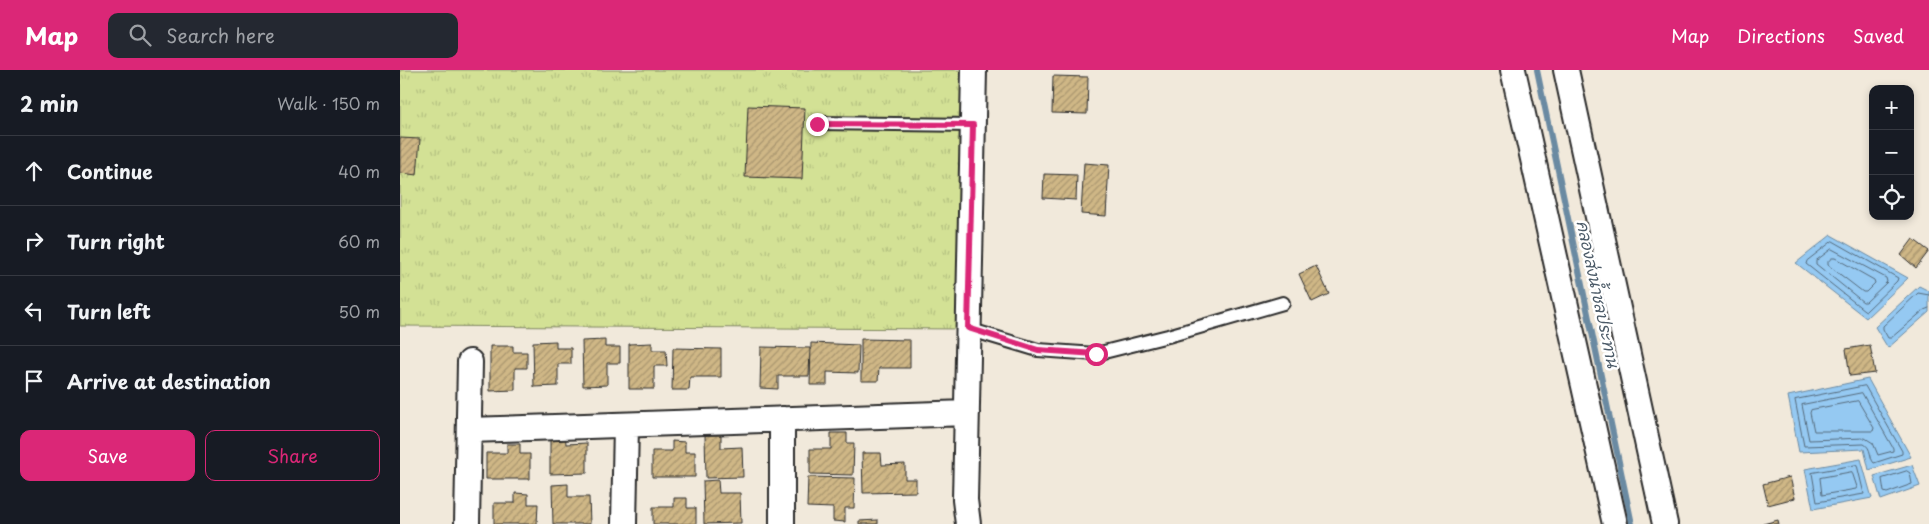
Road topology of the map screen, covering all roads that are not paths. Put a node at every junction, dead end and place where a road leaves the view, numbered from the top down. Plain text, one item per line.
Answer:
1 (974, 70) edge
2 (1513, 70) edge
3 (1566, 70) edge
4 (817, 124) dead end
5 (973, 125) junction
6 (1283, 302) dead end
7 (968, 328) junction
8 (470, 362) dead end
9 (967, 413) junction
10 (782, 420) junction
11 (626, 425) junction
12 (469, 430) junction
13 (467, 524) edge
14 (624, 524) edge
15 (782, 524) edge
16 (968, 524) edge
17 (1615, 524) edge
18 (1665, 524) edge

1 - 5 street
2 - 17 street
3 - 18 street
4 - 5 lane
5 - 7 street
6 - 7 lane
7 - 9 street
8 - 12 street
9 - 10 street
9 - 16 street
10 - 11 street
10 - 15 street
11 - 12 street
11 - 14 street
12 - 13 street

